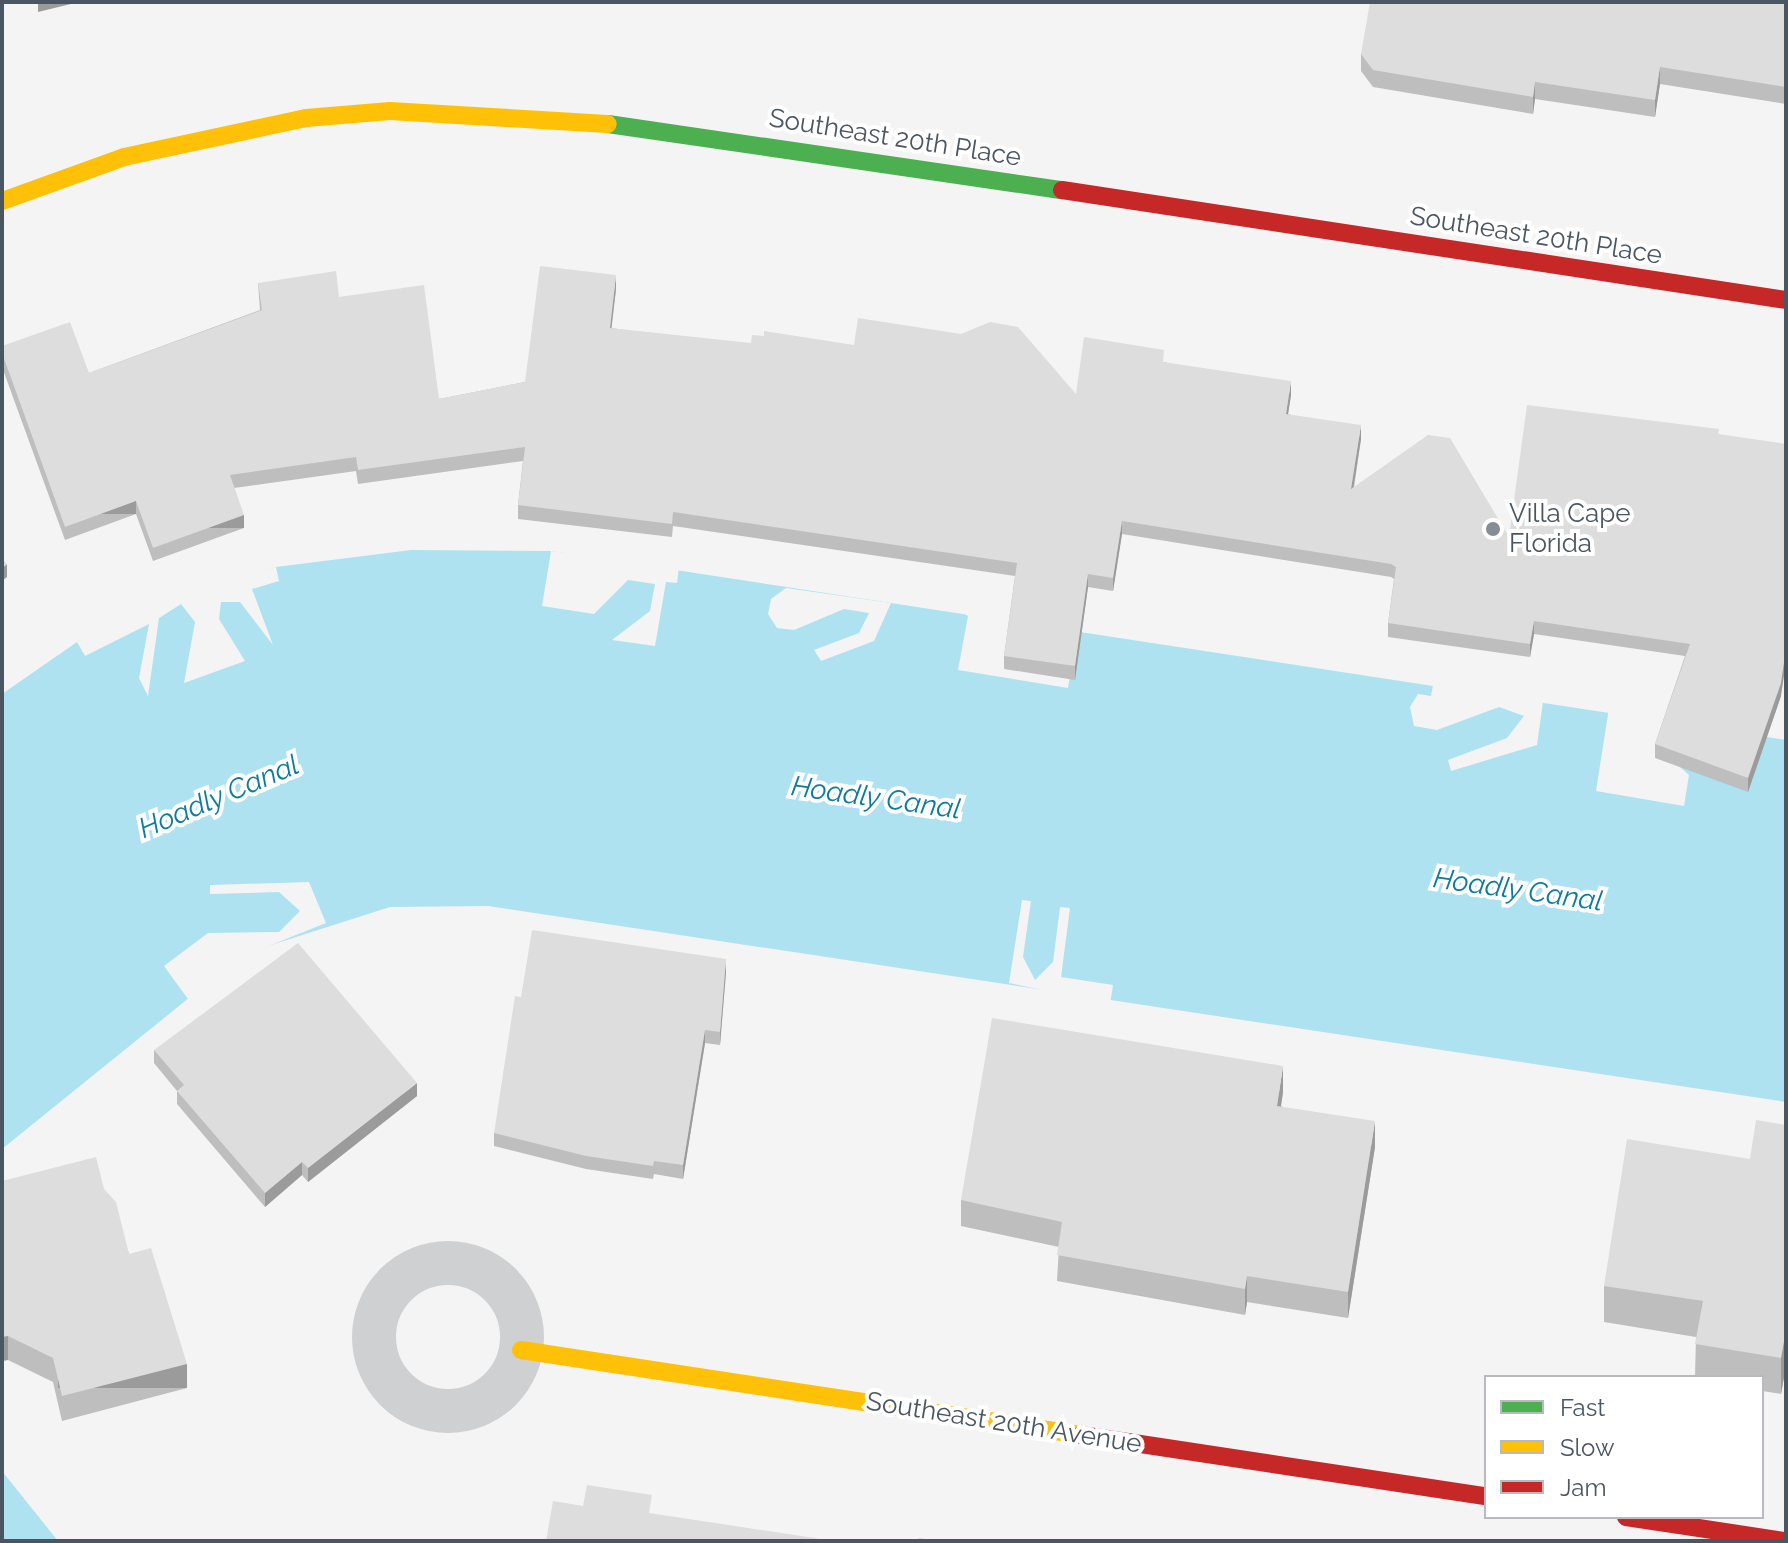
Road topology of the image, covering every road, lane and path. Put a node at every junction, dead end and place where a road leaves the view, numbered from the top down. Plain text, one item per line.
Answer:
1 (2, 201) edge
2 (1786, 300) edge
3 (521, 1350) dead end
4 (1484, 1496) edge
5 (1639, 1519) edge
6 (1785, 1541) edge

1 - 2 street, Southeast 20th Place
3 - 4 street, Southeast 20th Avenue
5 - 6 street

